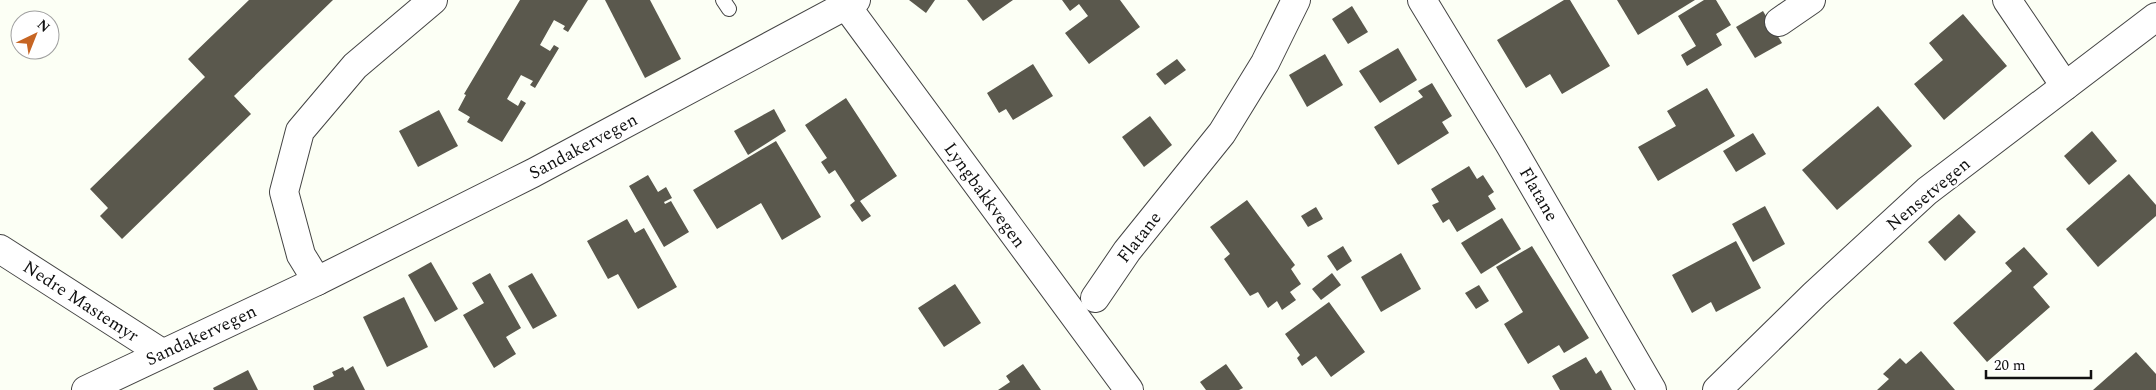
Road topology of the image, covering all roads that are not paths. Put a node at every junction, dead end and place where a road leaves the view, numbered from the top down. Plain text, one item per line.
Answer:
1 (433, 0) edge
2 (1296, 0) edge
3 (1422, 0) edge
4 (1811, 0) edge
5 (2007, 0) edge
6 (848, 2) edge
7 (2156, 17) edge
8 (1779, 22) dead end
9 (2064, 86) junction
10 (0, 250) edge
11 (317, 281) junction
12 (1095, 298) dead end
13 (162, 353) junction
14 (86, 390) edge
15 (1129, 390) edge
16 (1652, 390) edge
17 (1717, 390) edge

1 - 11 street
2 - 12 street, Flatane
3 - 16 street, Flatane
4 - 8 street
5 - 9 street
6 - 11 street, Sandakervegen
6 - 15 street, Lyngbakkvegen
7 - 9 street, Nensetvegen
9 - 17 street, Nensetvegen
10 - 13 street, Nedre Mastemyr
11 - 13 street, Sandakervegen
13 - 14 street, Sandakervegen

